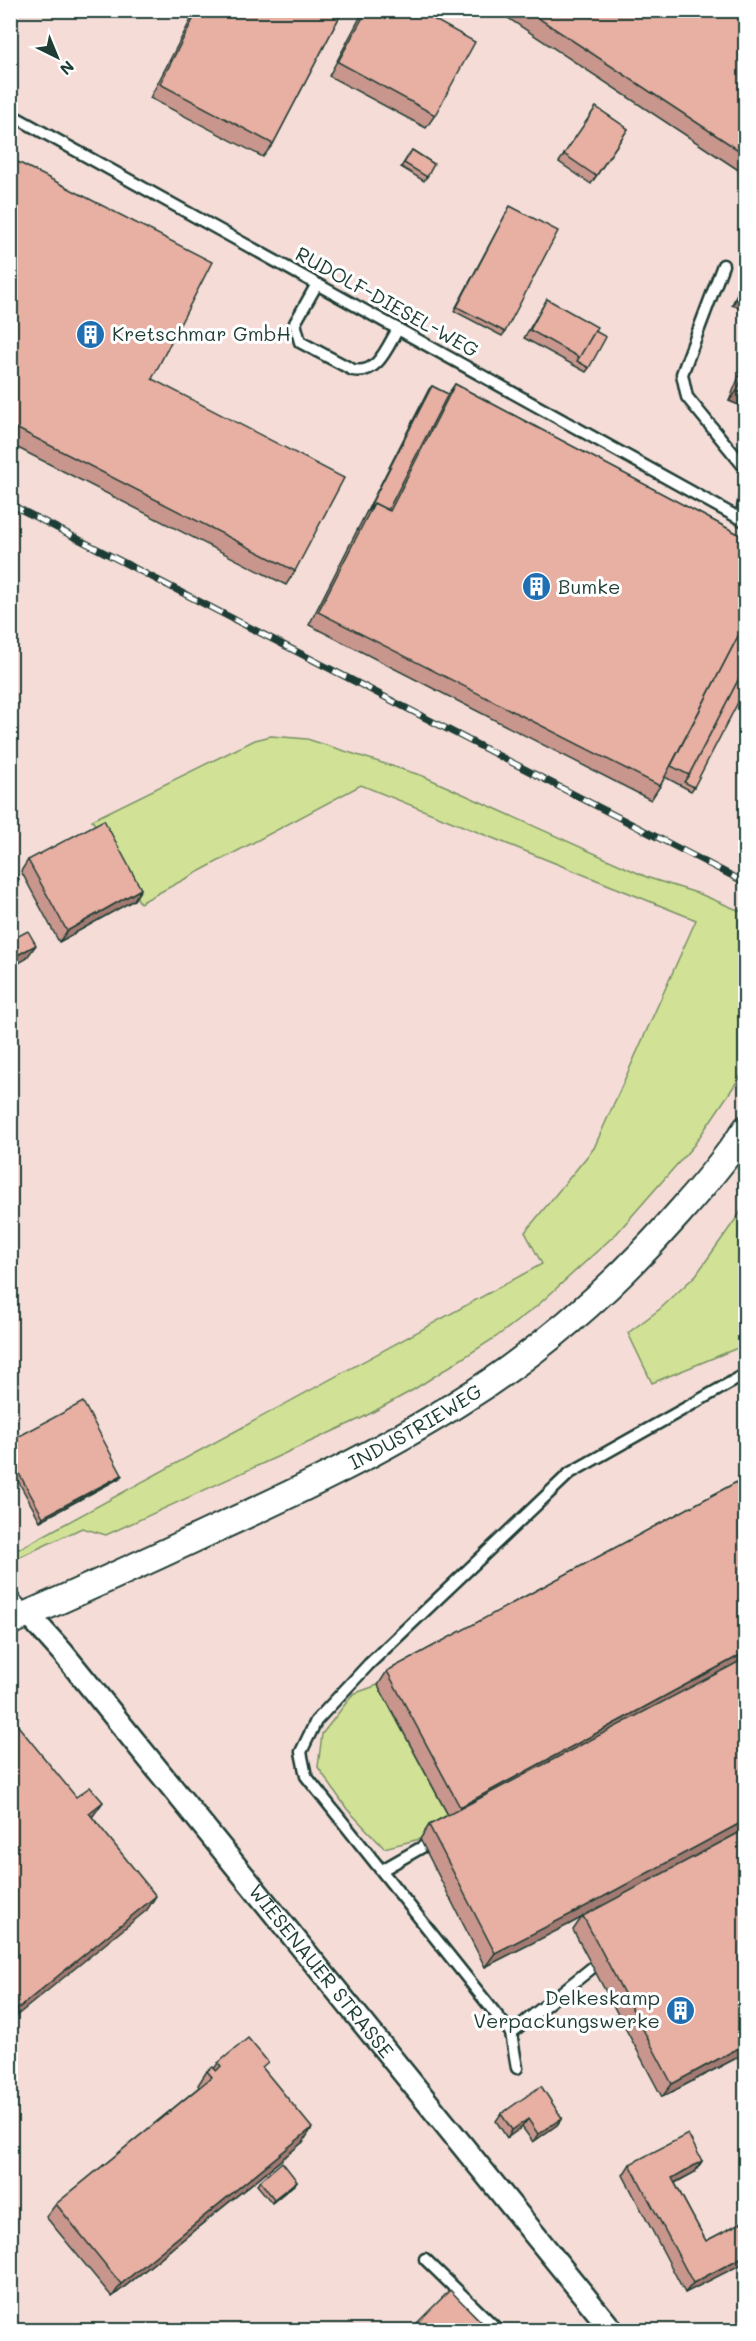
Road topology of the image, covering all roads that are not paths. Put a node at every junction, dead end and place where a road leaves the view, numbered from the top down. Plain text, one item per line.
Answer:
1 (10, 114) edge
2 (723, 265) dead end
3 (317, 284) junction
4 (398, 328) junction
5 (746, 469) edge
6 (746, 492) edge
7 (743, 520) edge
8 (746, 1129) edge
9 (746, 1374) edge
10 (10, 1595) edge
11 (19, 1618) edge
12 (424, 1846) dead end
13 (382, 1870) junction
14 (593, 1966) dead end
15 (511, 2033) junction
16 (517, 2068) dead end
17 (426, 2259) dead end
18 (498, 2331) edge
19 (612, 2331) edge

1 - 3 lane, RUDOLF-DIESEL-WEG
2 - 5 lane
3 - 4 lane, RUDOLF-DIESEL-WEG
3 - 4 lane
4 - 7 lane, RUDOLF-DIESEL-WEG
6 - 7 lane
8 - 11 street, INDUSTRIEWEG
9 - 13 lane
10 - 11 lane
11 - 19 street, WIESENAUER STRASSE
12 - 13 lane
13 - 15 lane
14 - 15 lane
15 - 16 lane
17 - 18 lane

